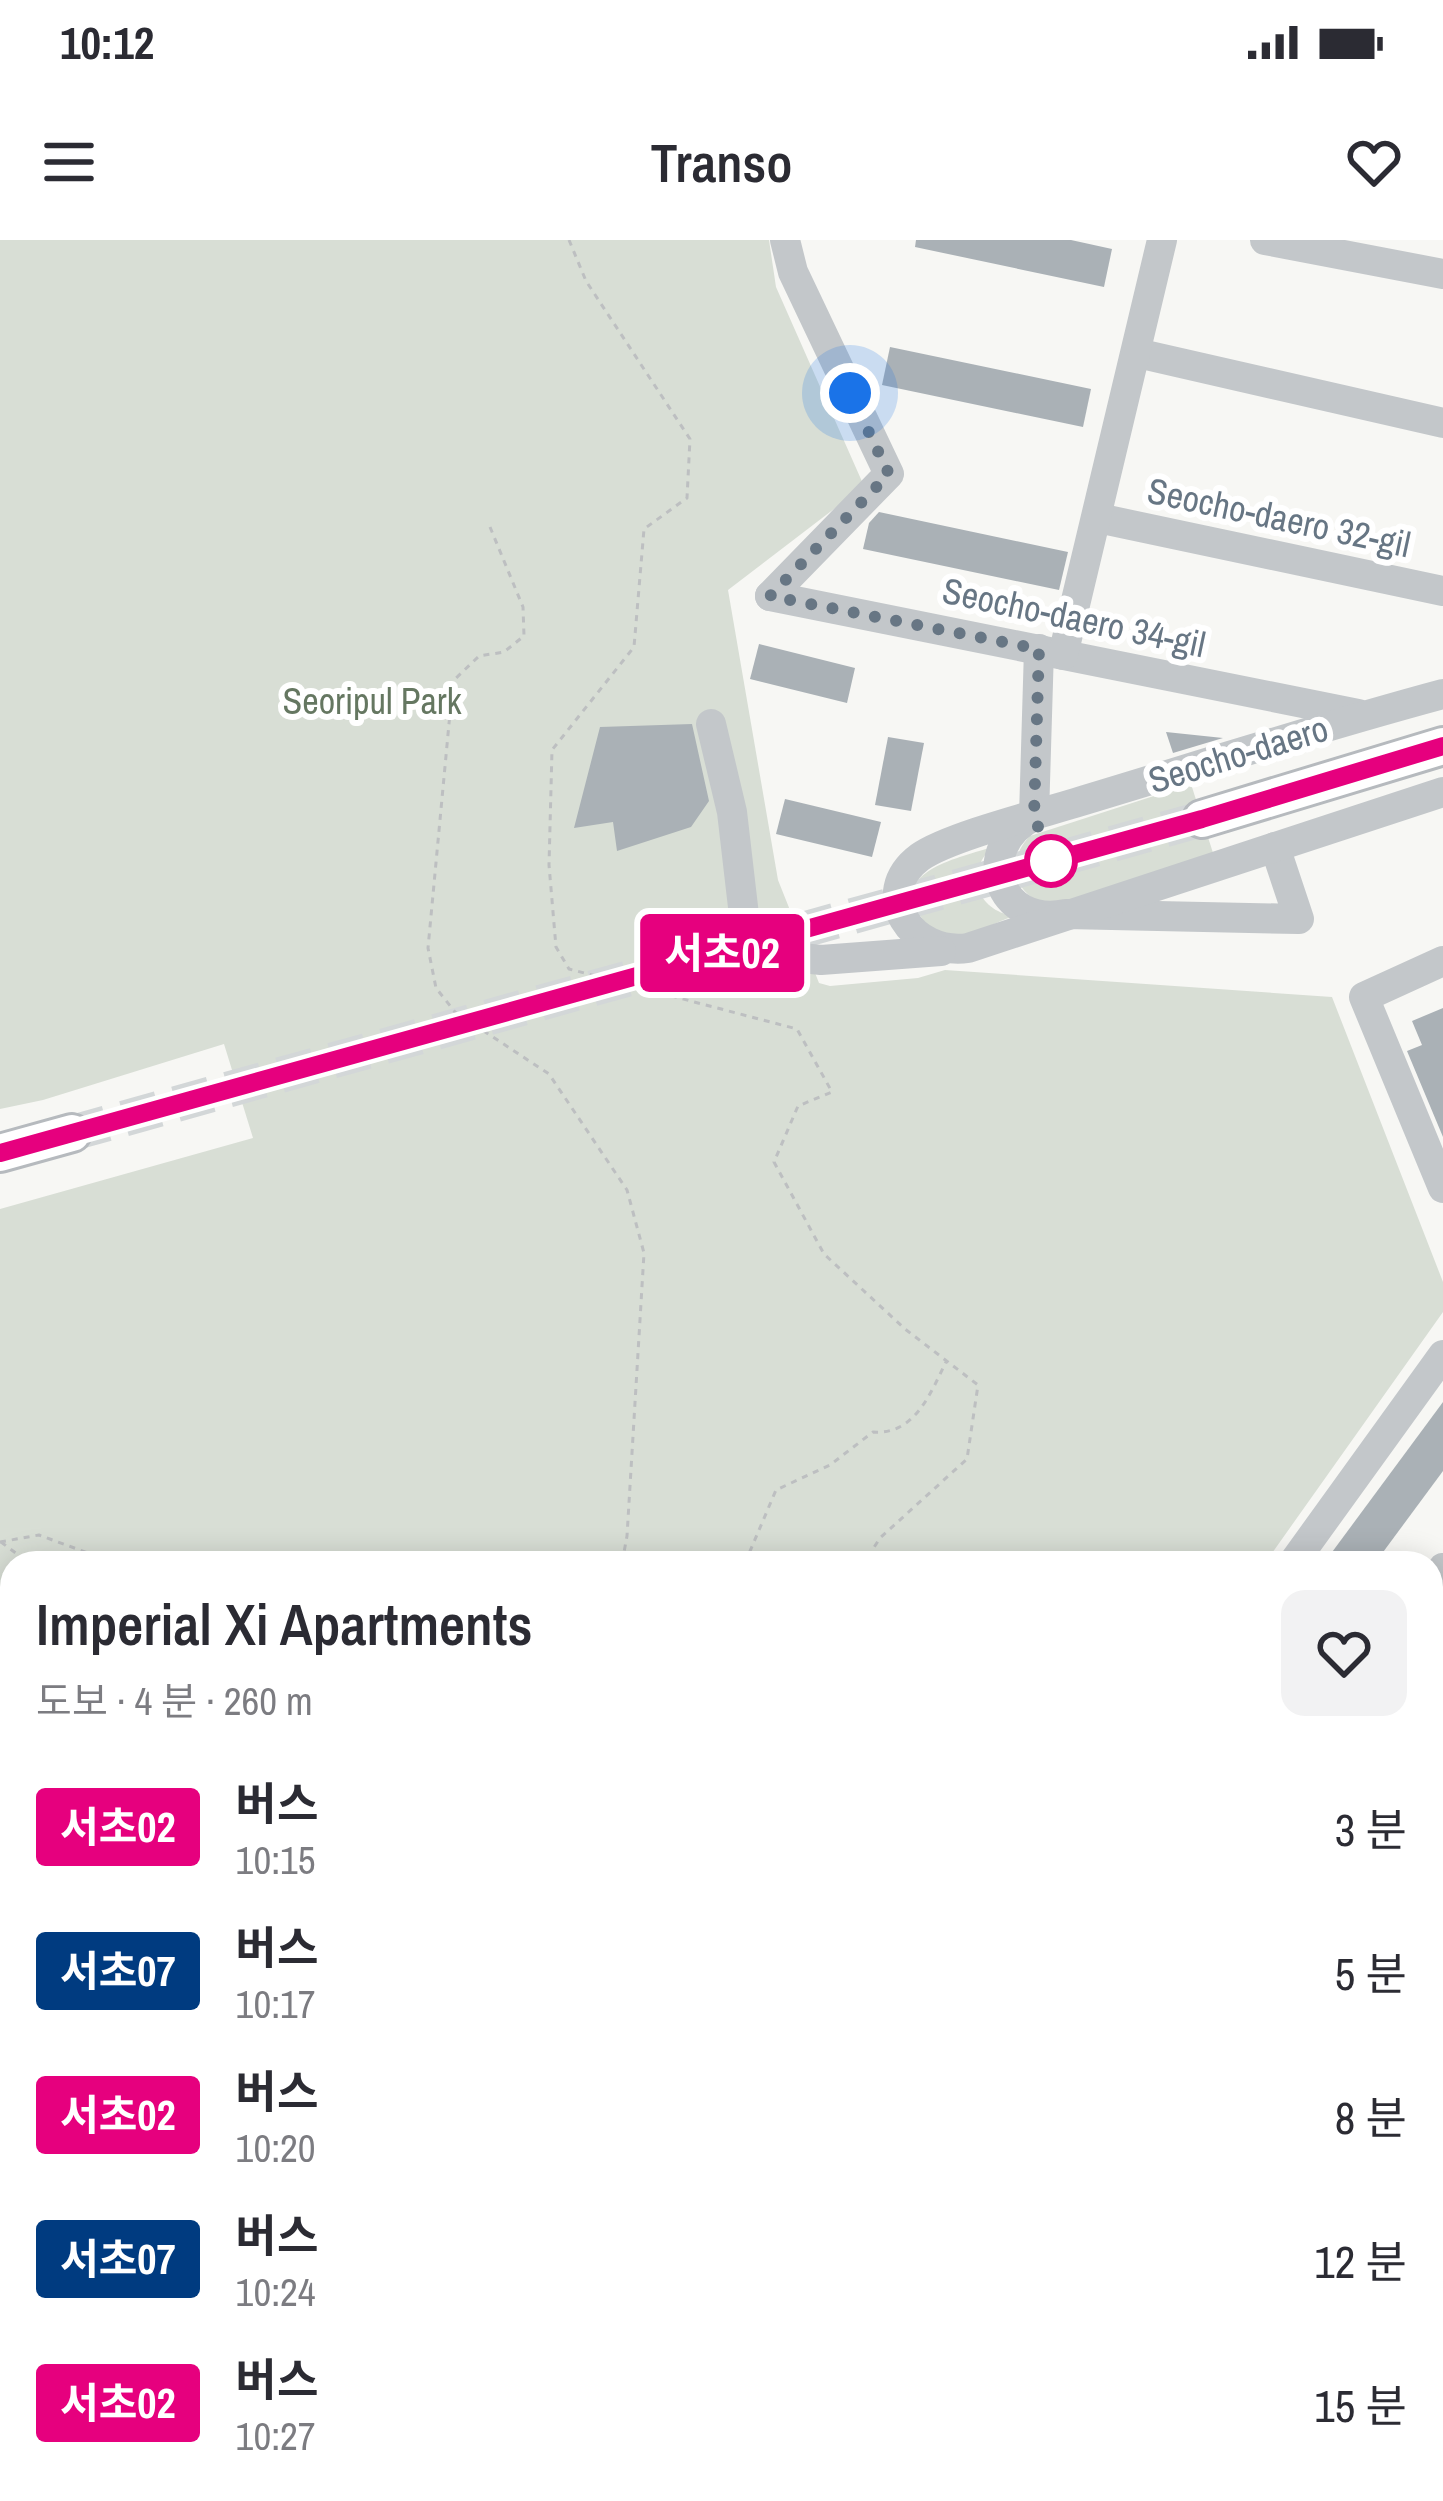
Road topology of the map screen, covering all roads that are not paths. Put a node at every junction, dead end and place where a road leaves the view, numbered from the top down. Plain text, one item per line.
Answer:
1 (784, 240) edge
2 (1162, 240) edge
3 (1265, 240) edge
4 (1443, 274) edge
5 (1137, 353) junction
6 (1443, 423) edge
7 (1098, 518) junction
8 (1443, 591) edge
9 (1051, 652) junction
10 (1443, 694) edge
11 (1364, 716) junction
12 (711, 724) dead end
13 (1443, 746) edge
14 (1443, 792) edge
15 (1034, 816) junction
16 (1202, 819) tunnel mouth
17 (1275, 847) junction
18 (1066, 914) junction
19 (952, 950) junction
20 (1443, 961) edge
21 (72, 1133) tunnel mouth
22 (0, 1153) edge
23 (1443, 1188) edge
24 (1443, 1355) edge
25 (1302, 1551) edge

1 - 9 street, Seocho-daero 34-gil
2 - 5 street
3 - 4 street
5 - 6 street
5 - 7 street
7 - 8 street, Seocho-daero 32-gil
7 - 9 street
9 - 11 street, Seocho-daero 34-gil
9 - 15 street
10 - 11 street, Seocho-daero
11 - 15 street, Seocho-daero
12 - 19 street
13 - 16 main road, Seocho-daero
14 - 17 street
15 - 18 street
15 - 19 street, Seocho-daero
17 - 18 street
17 - 18 street
18 - 19 street
20 - 23 street
21 - 22 main road
24 - 25 street

